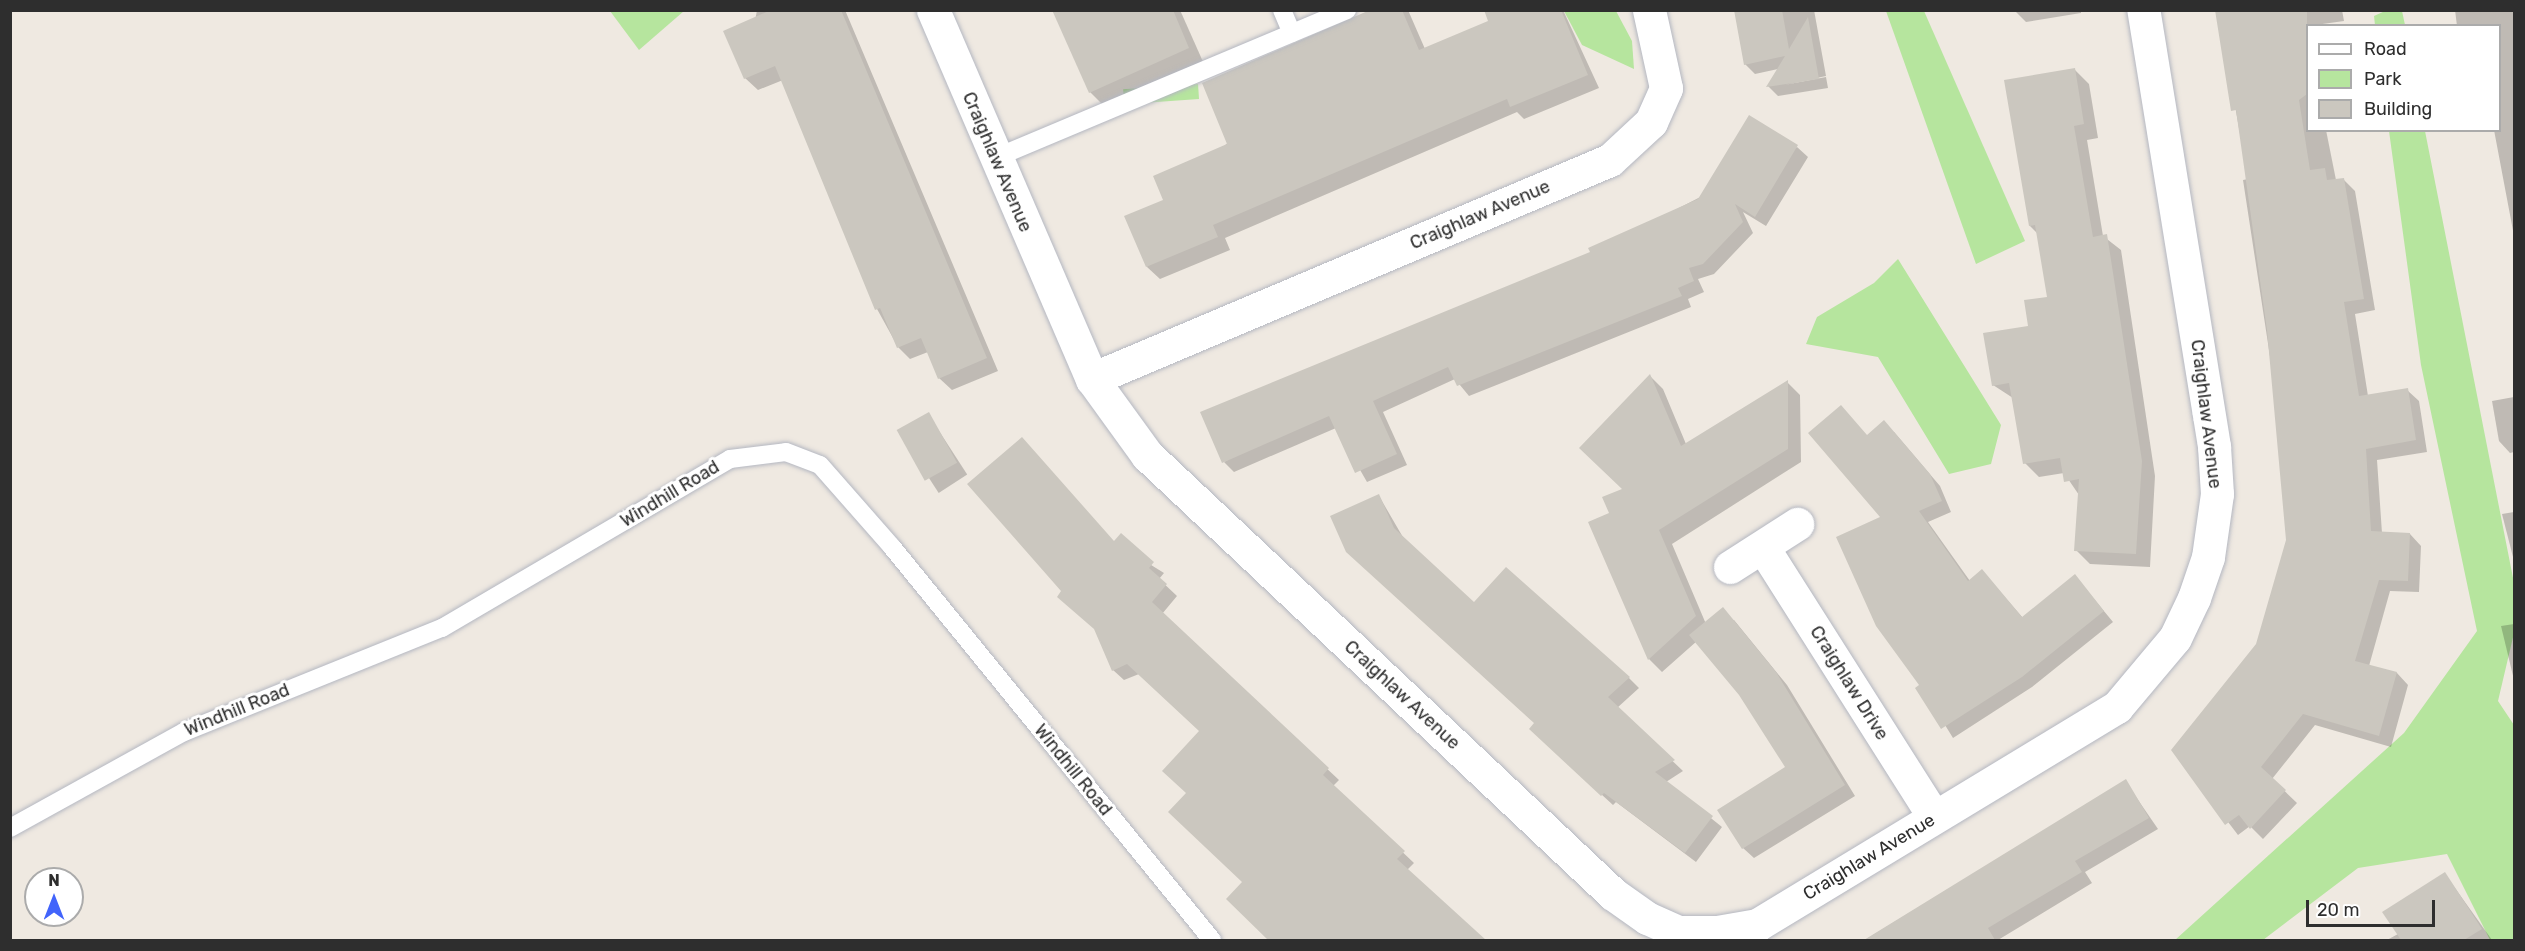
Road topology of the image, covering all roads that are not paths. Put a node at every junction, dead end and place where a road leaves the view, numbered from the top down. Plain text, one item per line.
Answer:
1 (933, 10) edge
2 (1282, 10) edge
3 (1347, 10) edge
4 (1650, 10) edge
5 (2143, 10) edge
6 (1292, 33) junction
7 (995, 158) junction
8 (1092, 379) junction
9 (1797, 524) dead end
10 (1764, 549) junction
11 (1730, 567) dead end
12 (1934, 817) junction
13 (10, 828) edge
14 (1212, 940) edge

1 - 7 street, Craighlaw Avenue
2 - 6 lane
3 - 6 lane
4 - 8 street, Craighlaw Avenue
5 - 12 street, Craighlaw Avenue
6 - 7 lane
7 - 8 street, Craighlaw Avenue
8 - 12 street, Craighlaw Avenue
9 - 10 street
10 - 11 street
10 - 12 street, Craighlaw Drive
13 - 14 lane, Windhill Road

